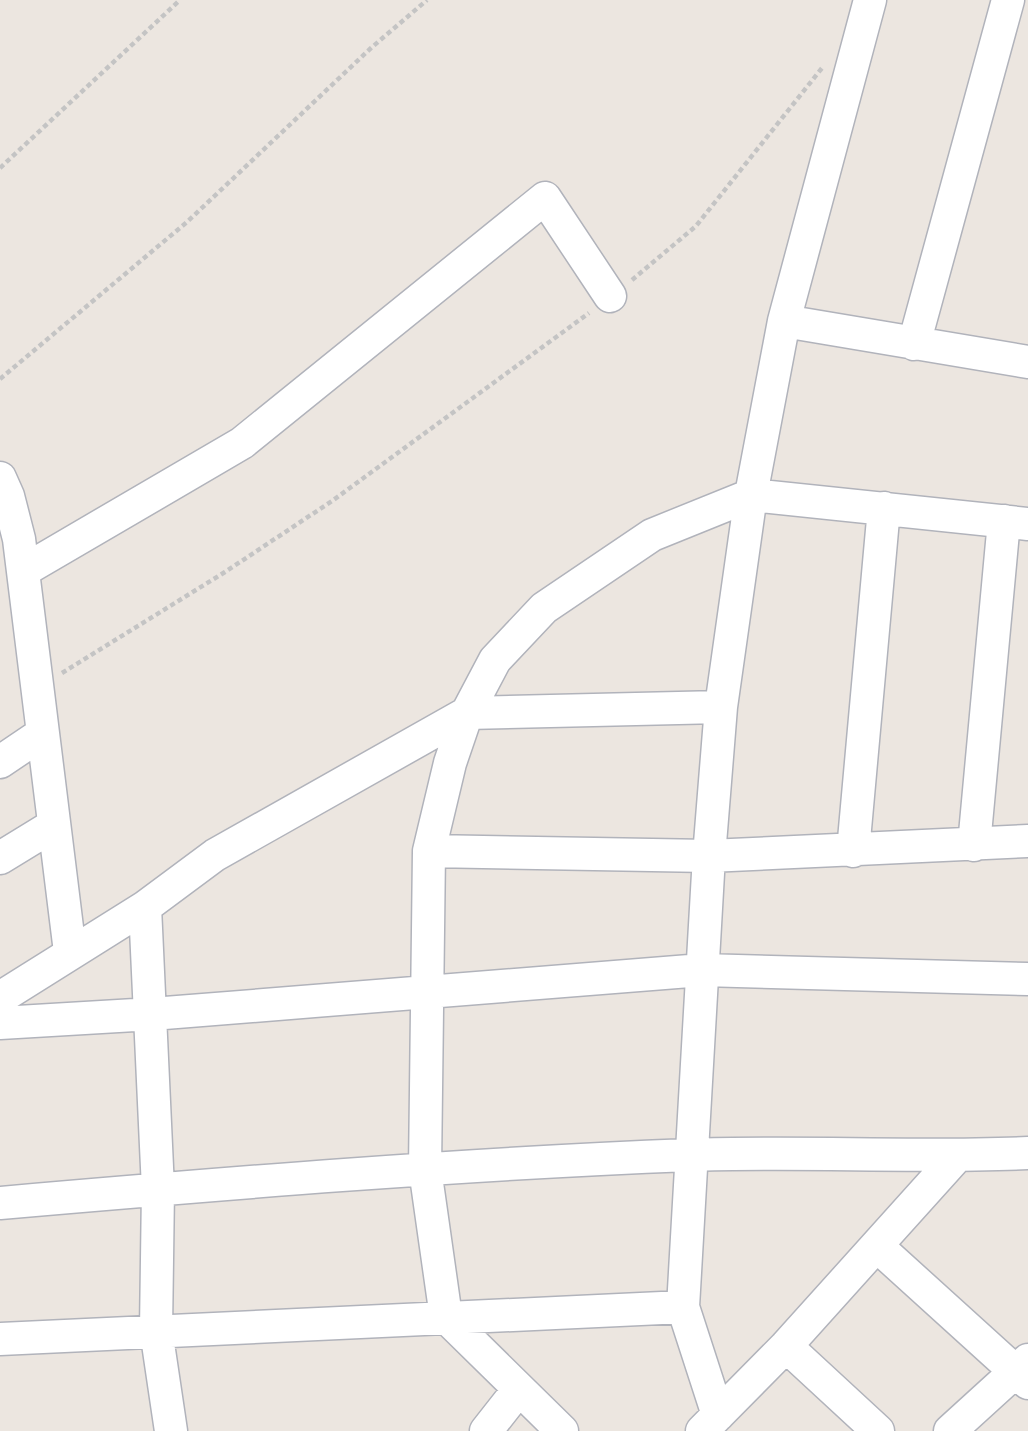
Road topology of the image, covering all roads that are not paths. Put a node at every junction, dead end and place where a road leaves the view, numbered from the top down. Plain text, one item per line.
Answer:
1 (870, 0) edge
2 (1008, 0) edge
3 (610, 296) road end
4 (783, 321) junction
5 (914, 344) junction
6 (1028, 362) edge
7 (0, 478) edge
8 (751, 495) junction
9 (884, 508) junction
10 (1016, 522) edge
11 (23, 571) junction
12 (721, 707) junction
13 (467, 713) junction
14 (43, 733) junction
15 (0, 762) edge
16 (54, 825) junction
17 (1028, 841) edge
18 (974, 845) junction
19 (853, 851) junction
20 (429, 852) junction
21 (709, 856) junction
22 (0, 858) edge
23 (145, 907) junction
24 (70, 952) junction
25 (702, 971) junction
26 (1028, 979) edge
27 (425, 993) junction
28 (0, 998) edge
29 (152, 1014) junction
30 (0, 1023) edge
31 (1028, 1153) edge
32 (692, 1155) junction
33 (957, 1156) junction
34 (425, 1169) junction
35 (158, 1189) junction
36 (0, 1203) edge
37 (877, 1247) junction
38 (683, 1307) junction
39 (446, 1317) junction
40 (156, 1330) junction
41 (0, 1339) edge
42 (786, 1346) junction
43 (1023, 1371) edge
44 (519, 1390) junction
45 (710, 1423) edge
46 (171, 1431) edge
47 (486, 1431) edge
48 (562, 1431) edge
49 (878, 1431) edge
50 (950, 1431) edge

1 - 4 street
2 - 5 street
3 - 11 street
4 - 5 street
4 - 8 street
5 - 6 street
7 - 11 street
8 - 9 street
8 - 12 street
8 - 13 street
9 - 10 street
9 - 19 street
10 - 18 street
11 - 14 street
12 - 13 street
12 - 21 street
13 - 20 street
13 - 23 street
14 - 15 street
14 - 16 street
16 - 22 street
16 - 24 street
17 - 18 street
18 - 19 street
19 - 21 street
20 - 21 street
20 - 27 street
21 - 25 street
23 - 24 street
23 - 29 street
24 - 28 street
25 - 26 street
25 - 27 street
25 - 32 street
27 - 29 street
27 - 34 street
29 - 30 street
29 - 35 street
31 - 33 street
32 - 33 street
32 - 34 street
32 - 38 street
33 - 37 street
34 - 35 street
34 - 39 street
35 - 36 street
35 - 40 street
37 - 42 street
37 - 43 street
38 - 39 street
38 - 45 street
39 - 40 street
39 - 44 street
40 - 41 street
40 - 46 street
42 - 45 street
42 - 49 street
43 - 50 street
44 - 47 street
44 - 48 street

